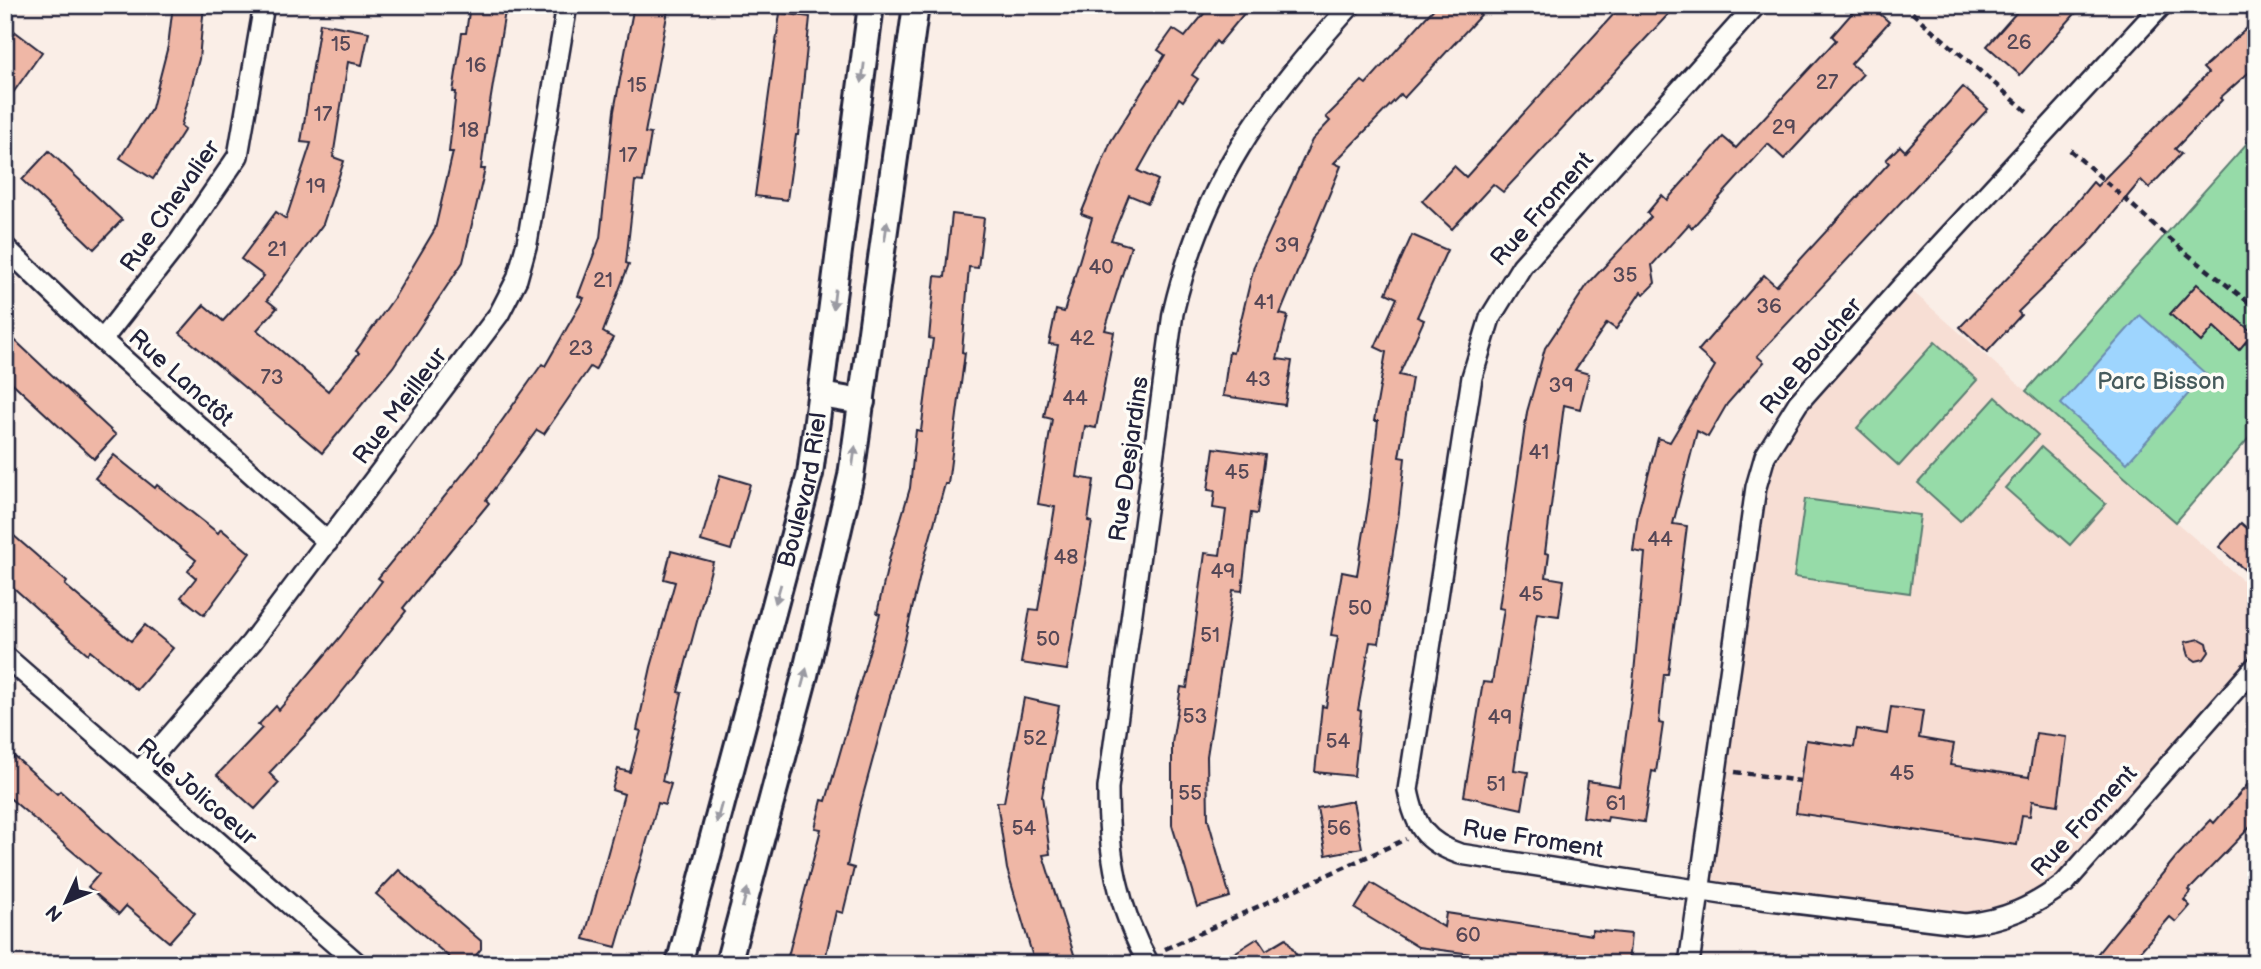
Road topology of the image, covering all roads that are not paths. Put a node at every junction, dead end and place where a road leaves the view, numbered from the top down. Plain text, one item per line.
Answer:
1 (264, 5) edge
2 (567, 5) edge
3 (872, 5) edge
4 (916, 5) edge
5 (1351, 5) edge
6 (1756, 5) edge
7 (2162, 5) edge
8 (5, 247) edge
9 (102, 340) junction
10 (821, 395) junction
11 (862, 402) junction
12 (328, 542) junction
13 (5, 656) edge
14 (2256, 666) edge
15 (138, 773) junction
16 (1699, 891) junction
17 (1147, 961) edge
18 (358, 964) edge
19 (679, 964) edge
20 (728, 964) edge
21 (1689, 964) edge

1 - 9 street, Rue Chevalier
2 - 12 street, Rue Meilleur
3 -> 10 street, Boulevard Riel
11 -> 4 street, Boulevard Riel
5 - 17 street, Rue Desjardins
6 - 16 street, Rue Froment
7 - 16 street, Rue Boucher
8 - 9 street, Rue Lanctôt
9 - 12 street, Rue Lanctôt
10 - 11 street
10 -> 19 street, Boulevard Riel
20 -> 11 street, Boulevard Riel
12 - 15 street, Rue Meilleur
13 - 15 street, Rue Jolicoeur
14 - 16 street, Rue Froment
15 - 18 street, Rue Jolicoeur
16 - 21 street, Rue Boucher

